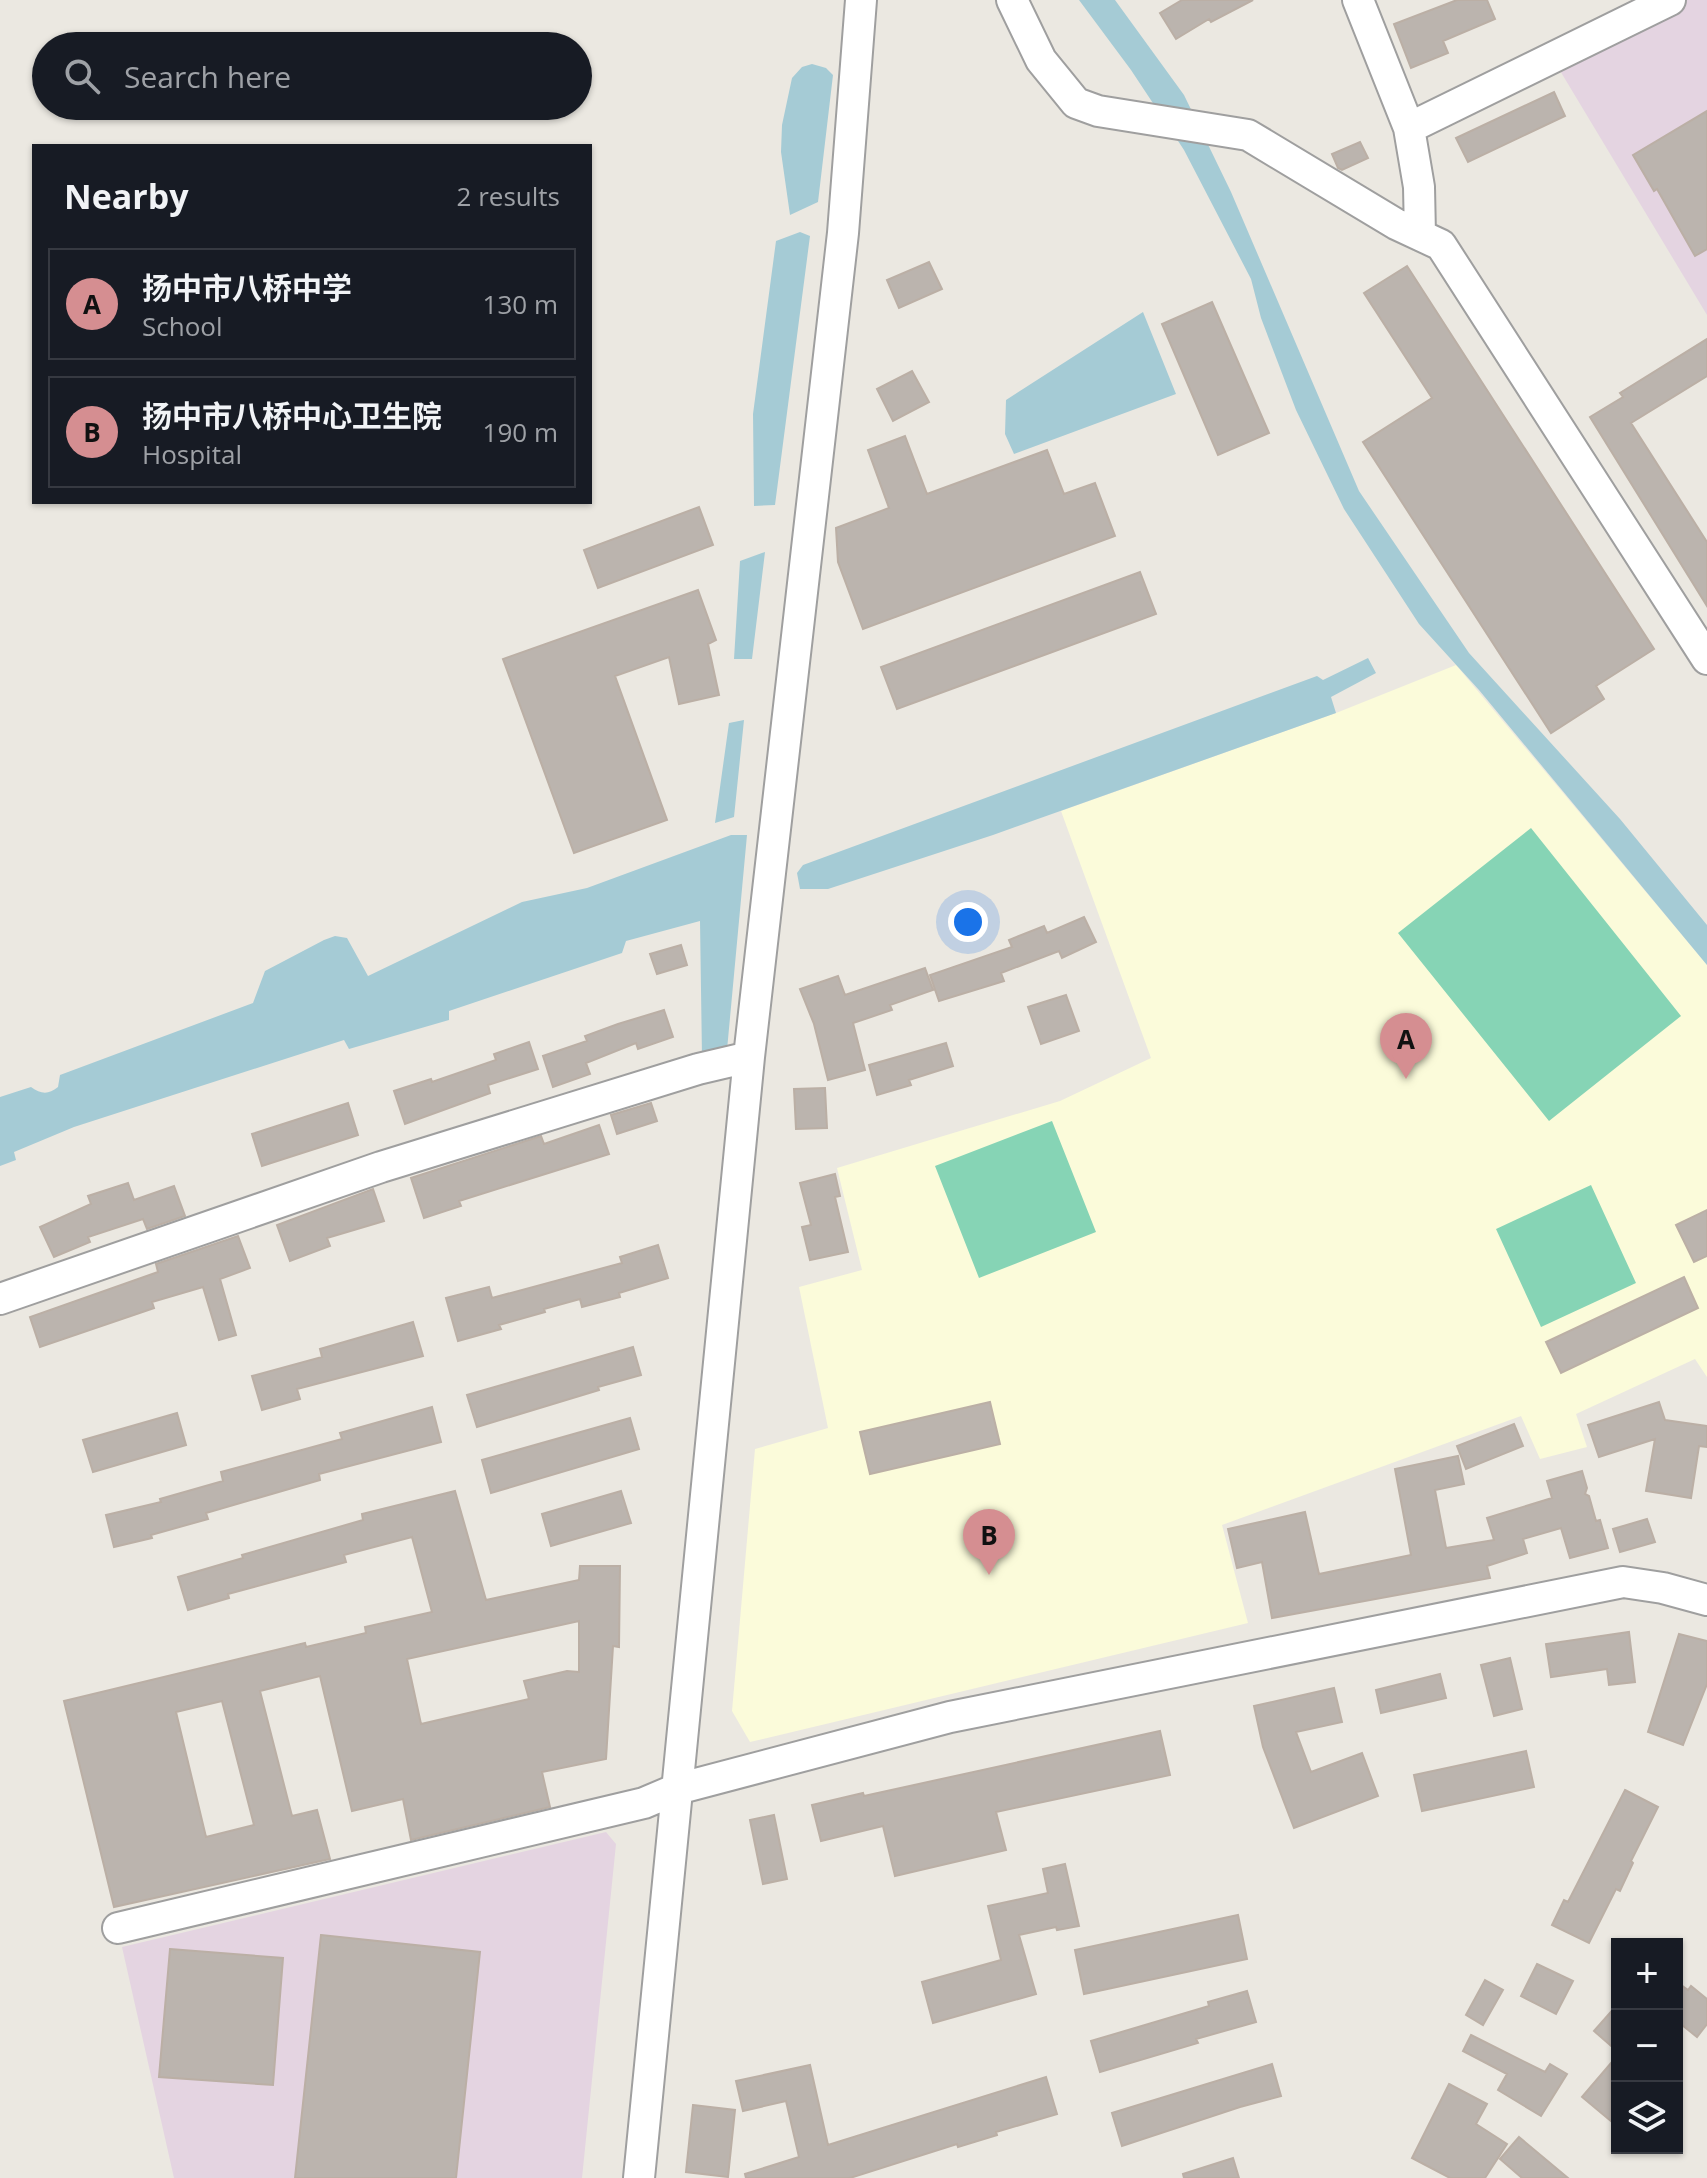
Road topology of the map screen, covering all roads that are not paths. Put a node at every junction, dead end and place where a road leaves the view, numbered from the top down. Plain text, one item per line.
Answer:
1 (861, 0) edge
2 (1012, 0) edge
3 (1358, 0) edge
4 (1670, 0) edge
5 (1409, 128) junction
6 (1420, 235) junction
7 (1707, 659) edge
8 (749, 1057) junction
9 (0, 1299) edge
10 (1707, 1600) edge
11 (677, 1789) junction
12 (118, 1928) dead end
13 (639, 2178) edge

1 - 8 street
2 - 6 street
3 - 5 street
4 - 5 street
5 - 6 street
6 - 7 street
8 - 9 street
8 - 11 street
10 - 11 street
11 - 12 street
11 - 13 street

